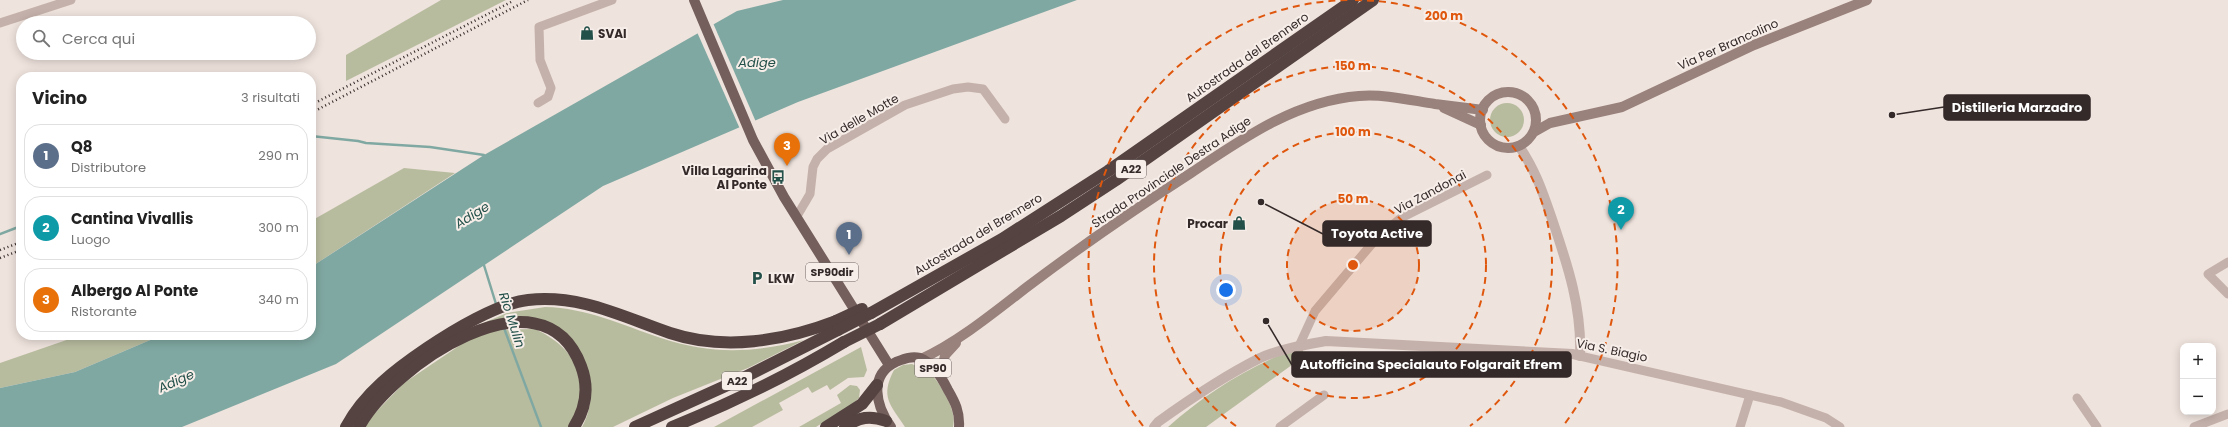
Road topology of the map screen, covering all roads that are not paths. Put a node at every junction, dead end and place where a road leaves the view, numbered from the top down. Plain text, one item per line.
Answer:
1 (72, 0) edge
2 (612, 0) edge
3 (1353, 0) edge
4 (1372, 0) edge
5 (1867, 0) edge
6 (696, 4) edge
7 (22, 16) edge
8 (16, 18) edge
9 (0, 23) edge
10 (538, 103) dead end
11 (1435, 104) junction
12 (1483, 110) junction
13 (1601, 112) junction
14 (1536, 116) junction
15 (1005, 120) dead end
16 (1481, 125) junction
17 (1534, 132) junction
18 (1519, 146) junction
19 (1488, 176) dead end
20 (797, 216) junction
21 (2228, 262) edge
22 (2228, 294) edge
23 (487, 320) junction
24 (837, 326) junction
25 (969, 331) junction
26 (1299, 346) junction
27 (1580, 356) junction
28 (921, 359) junction
29 (889, 365) junction
30 (941, 376) junction
31 (877, 385) junction
32 (1324, 395) dead end
33 (1750, 395) junction
34 (2077, 398) dead end
35 (729, 404) junction
36 (2228, 414) edge
37 (889, 424) edge
38 (346, 427) edge
39 (359, 427) edge
40 (574, 427) edge
41 (635, 427) edge
42 (672, 427) edge
43 (684, 427) edge
44 (826, 427) edge
45 (845, 427) edge
46 (959, 427) edge
47 (1154, 427) edge
48 (1280, 427) edge
49 (1740, 427) edge
50 (1840, 427) edge
51 (2097, 427) edge
52 (2194, 427) edge

1 - 7 street
2 - 10 street
3 - 24 highway, Autostrada del Brennero / A22, bridge
4 - 35 highway, A22, bridge
5 - 13 main road, Via Per Brancolino
6 - 20 main road, SP90dir
8 - 9 street
11 - 12 main road, Strada Provinciale Destra Adige / SP90
11 - 16 main road, Strada Provinciale Destra Adige / SP90
11 - 25 main road, Strada Provinciale Destra Adige / SP90
12 - 14 main road
12 - 16 main road
13 - 14 main road
13 - 17 main road
14 - 17 main road
15 - 20 street, Via delle Motte
16 - 18 main road
17 - 18 main road
18 - 27 street
19 - 26 street, Via Zandonai
20 - 29 main road, SP90dir
21 - 22 street
23 - 24 highway
23 - 38 highway
23 - 39 highway
23 - 40 highway
24 - 41 highway, Autostrada del Brennero / A22
25 - 28 main road, Strada Provinciale Destra Adige / SP90
25 - 30 main road, Strada Provinciale Destra Adige / SP90
26 - 27 street, Via S. Biagio
26 - 47 street, Via S. Biagio
27 - 33 street, Via S. Biagio
28 - 29 main road, SP90
28 - 30 main road, SP90
29 - 31 main road
30 - 46 main road, SP90
31 - 37 main road
31 - 44 highway
32 - 48 street
33 - 49 street
33 - 50 street, Via S. Biagio
34 - 51 street
35 - 42 highway, A22
35 - 43 highway
36 - 52 street
37 - 45 highway

